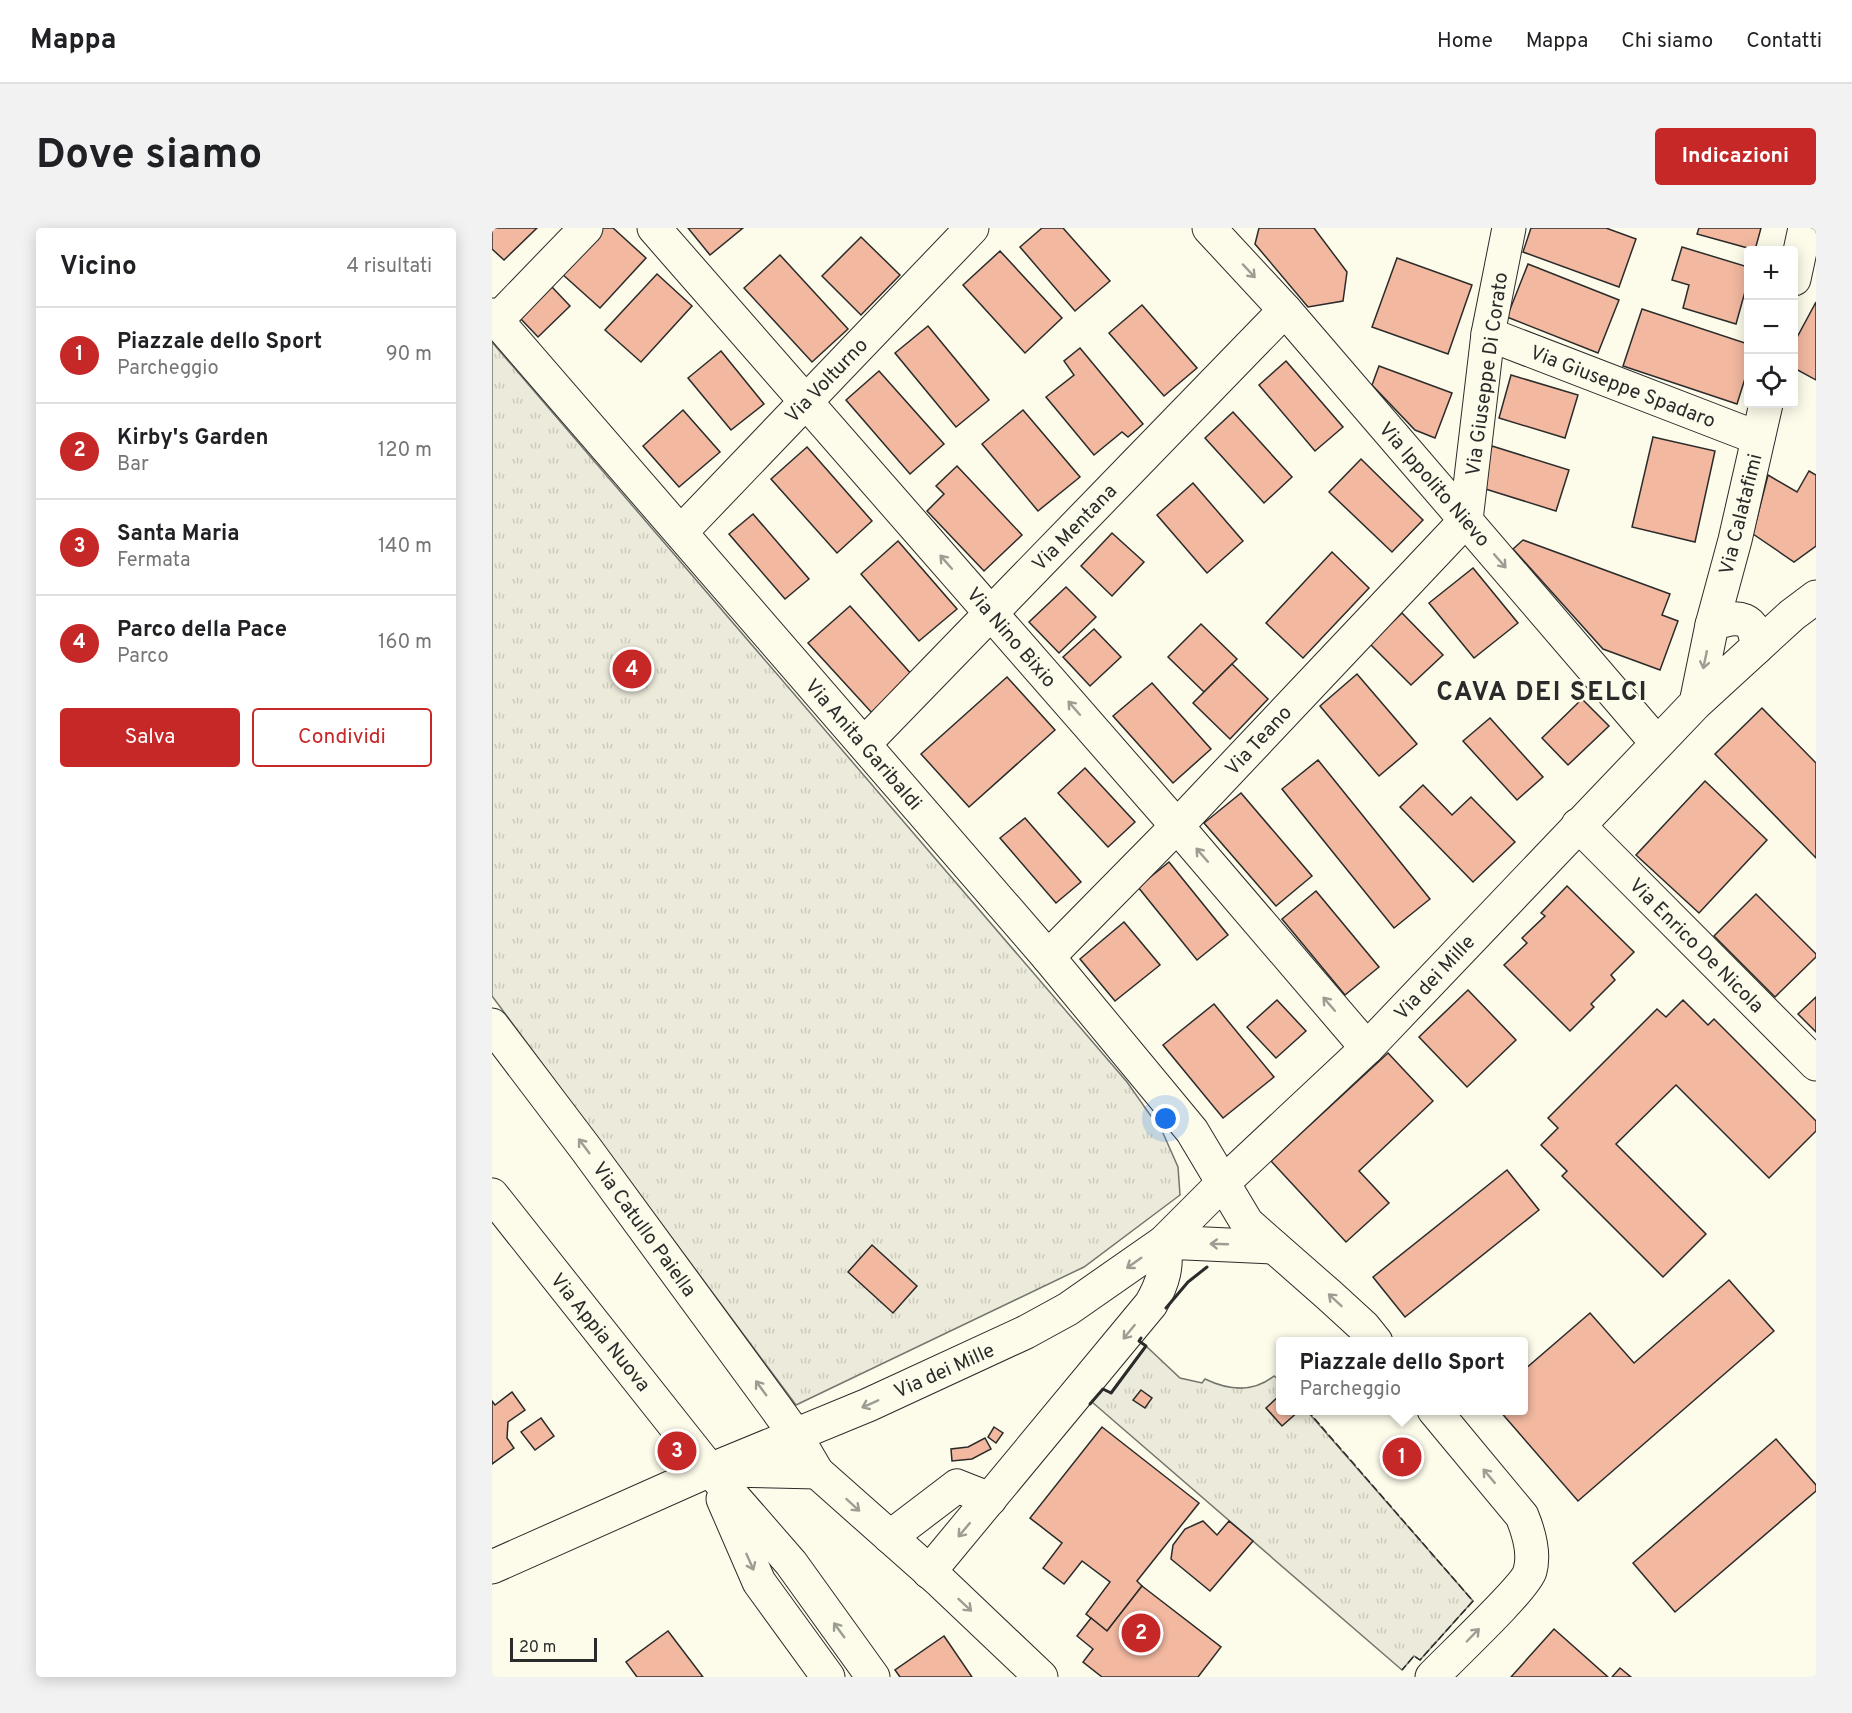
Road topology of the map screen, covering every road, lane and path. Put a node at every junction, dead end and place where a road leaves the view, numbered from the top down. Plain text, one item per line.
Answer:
1 (586, 228) edge
2 (654, 228) edge
3 (972, 228) edge
4 (1209, 228) edge
5 (1509, 228) edge
6 (1805, 228) edge
7 (1798, 260) edge
8 (1285, 310) junction
9 (494, 317) edge
10 (1488, 334) junction
11 (806, 401) junction
12 (1765, 408) edge
13 (1758, 438) junction
14 (1466, 520) junction
15 (681, 532) junction
16 (1804, 606) edge
17 (991, 613) junction
18 (1712, 625) junction
19 (1750, 634) junction
20 (1696, 703) junction
21 (1657, 743) junction
22 (864, 744) junction
23 (1578, 825) junction
24 (1177, 826) junction
25 (1048, 957) junction
26 (492, 1025) edge
27 (1367, 1048) junction
28 (1816, 1064) edge
29 (1224, 1182) junction
30 (492, 1195) edge
31 (1164, 1242) junction
32 (1274, 1247) junction
33 (1372, 1337) edge
34 (1438, 1415) edge
35 (796, 1436) junction
36 (710, 1470) junction
37 (817, 1472) junction
38 (990, 1499) junction
39 (890, 1537) junction
40 (492, 1567) edge
41 (929, 1572) junction
42 (828, 1677) edge
43 (873, 1677) edge
44 (1041, 1677) edge
45 (1432, 1677) edge

1 - 9 street
2 - 11 street, Via Nino Bixio
3 - 11 street, Via Volturno
4 -> 8 street, Via Ippolito Nievo
5 - 10 street, Via Giuseppe Di Corato
6 - 7 street
8 - 14 street, Via Ippolito Nievo
8 - 17 street, Via Mentana
9 - 15 street, Via Anita Garibaldi
10 - 13 street, Via Giuseppe Spadaro
10 - 14 street, Via Giuseppe Di Corato
11 - 15 street, Via Volturno
17 -> 11 street, Via Nino Bixio
12 - 13 street, Via Calatafimi
13 - 18 street, Via Calatafimi
14 -> 21 street, Via Ippolito Nievo
14 - 24 street, Via Teano
15 - 22 street, Via Anita Garibaldi
16 - 19 street
17 - 22 street, Via Mentana
24 -> 17 street, Via Nino Bixio
18 - 19 street
18 -> 20 street
19 - 20 street, Via dei Mille
20 - 21 street, Via dei Mille
21 - 23 street, Via dei Mille
22 - 25 street, Via Anita Garibaldi
23 - 27 street, Via dei Mille
23 - 28 street, Via Enrico De Nicola
24 - 25 street, Via Teano
27 -> 24 street, Via Nino Bixio
25 - 29 street, Via Anita Garibaldi
35 -> 26 street, Via Catullo Paiella
27 - 29 street, Via dei Mille
29 - 31 street, Via dei Mille
29 - 32 street, Via Anita Garibaldi
30 - 36 street, Via Appia Nuova
32 -> 31 street
31 -> 35 street, Via dei Mille
31 -> 38 street
33 -> 32 street, Via Anita Garibaldi
45 -> 34 street
35 - 36 street, Via dei Mille
35 - 37 street, Via Catullo Paiella
36 - 37 street
36 - 40 street, Via dei Mille
36 -> 42 street, Via Appia Nuova
43 -> 36 street, Via Appia Nuova
37 -> 39 street, Via Catullo Paiella
38 - 39 street
38 -> 41 street
39 - 41 street, Via Catullo Paiella
41 -> 44 street, Via Catullo Paiella

